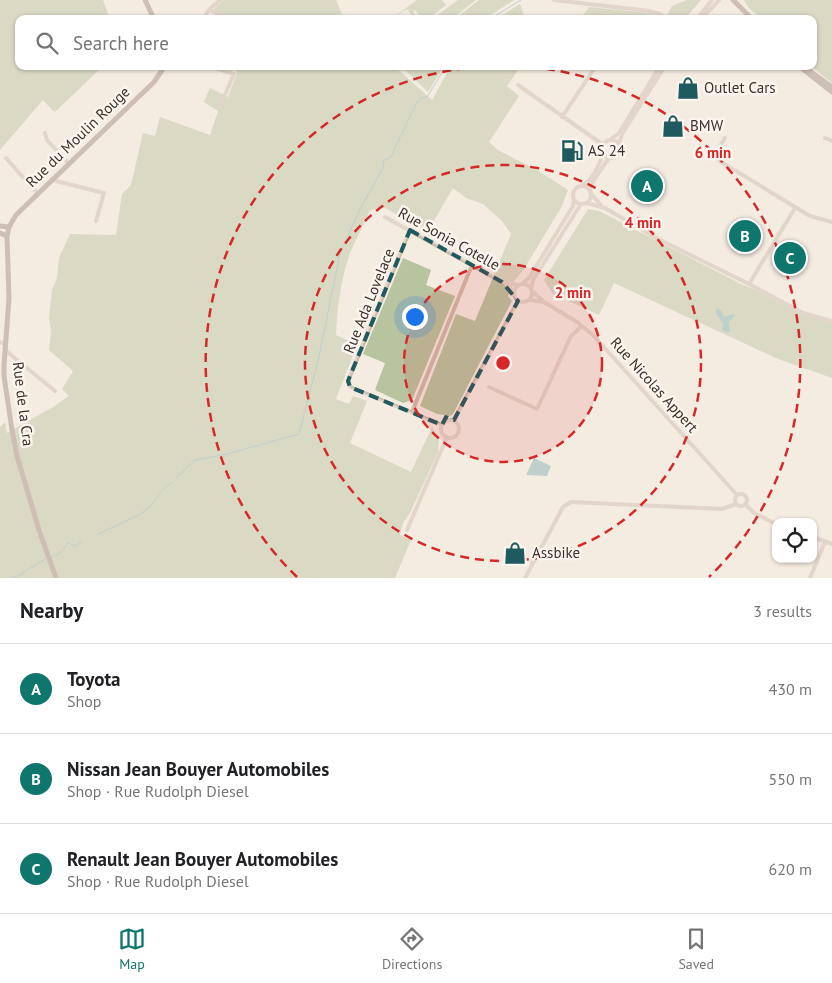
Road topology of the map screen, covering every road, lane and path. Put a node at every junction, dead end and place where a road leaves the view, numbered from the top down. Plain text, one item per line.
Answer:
1 (145, 0) edge
2 (220, 0) edge
3 (554, 0) edge
4 (712, 0) edge
5 (719, 0) edge
6 (733, 0) edge
7 (740, 0) edge
8 (209, 10) junction
9 (748, 13) joint
10 (152, 15) edge
11 (206, 15) edge
12 (223, 15) edge
13 (659, 15) edge
14 (700, 15) edge
15 (705, 15) edge
16 (163, 70) edge
17 (222, 70) edge
18 (593, 70) edge
19 (658, 70) edge
20 (662, 70) edge
21 (806, 70) edge
22 (518, 86) dead end
23 (832, 90) edge
24 (220, 106) dead end
25 (562, 117) junction
26 (45, 133) dead end
27 (725, 138) dead end
28 (825, 138) dead end
29 (612, 139) junction
30 (832, 142) edge
31 (602, 144) junction
32 (619, 144) junction
33 (603, 153) junction
34 (6, 158) dead end
35 (609, 158) junction
36 (69, 164) junction
37 (52, 179) junction
38 (583, 185) junction
39 (591, 192) junction
40 (38, 193) junction
41 (574, 200) junction
42 (587, 203) junction
43 (580, 204) junction
44 (605, 208) junction
45 (795, 208) junction
46 (385, 217) dead end
47 (96, 221) dead end
48 (832, 222) edge
49 (0, 226) edge
50 (9, 228) junction
51 (410, 230) junction
52 (0, 232) edge
53 (8, 236) junction
54 (472, 265) junction
55 (502, 282) junction
56 (520, 284) junction
57 (749, 284) junction
58 (532, 290) junction
59 (514, 292) junction
60 (530, 300) junction
61 (518, 301) junction
62 (544, 302) junction
63 (832, 321) edge
64 (582, 326) junction
65 (3, 343) edge
66 (5, 350) junction
67 (490, 387) dead end
68 (55, 390) dead end
69 (412, 412) junction
70 (454, 420) junction
71 (442, 425) junction
72 (446, 437) junction
73 (737, 495) junction
74 (736, 504) junction
75 (745, 504) junction
76 (772, 522) edge
77 (407, 530) dead end
78 (817, 539) edge
79 (825, 542) junction
80 (832, 544) edge
81 (56, 578) edge
82 (525, 578) edge
83 (810, 578) edge

1 - 10 street
2 - 8 street
3 - 13 street
4 - 14 street
5 - 15 street
6 - 9 street
7 - 9 street
8 - 11 street
8 - 12 street
16 - 36 street, Rue du Moulin Rouge
17 - 24 street
18 - 25 street
19 - 29 street
20 - 32 street
21 - 23 street
22 - 25 street
25 - 31 street
26 - 36 street
27 - 45 street
28 - 30 street
29 - 31 street
29 - 32 street
31 - 33 street
32 - 35 street
33 - 35 street
33 - 38 street
34 - 40 street
35 - 39 street
36 - 37 street, Rue du Moulin Rouge
37 - 40 street, Rue du Moulin Rouge
37 - 47 street
38 - 39 street
38 - 41 street
39 - 42 street
39 - 44 street
40 - 50 street, Rue du Moulin Rouge
41 - 43 street
41 - 56 street
42 - 43 street
42 - 44 street
43 - 58 street
44 - 57 street
45 - 48 street
45 - 57 street
46 - 51 street, Rue Sonia Cotelle
49 - 50 street
50 - 53 street, Rue de la Cra
51 - 54 street, Rue Sonia Cotelle
51 - 69 street, Rue Ada Lovelace
52 - 53 street
53 - 65 street, Rue de la Cra
54 - 55 street, Rue Sonia Cotelle
54 - 69 street
55 - 56 street
55 - 59 street
56 - 58 street
56 - 59 street
57 - 63 street
58 - 60 street
58 - 62 street, Rue Nicolas Appert
59 - 61 street
60 - 61 street
60 - 62 street
61 - 70 street
62 - 64 street, Rue Nicolas Appert
64 - 67 street
64 - 73 street, Rue Nicolas Appert
65 - 66 street, Rue de la Cra
66 - 68 street
66 - 81 street, Rue de la Cra
69 - 71 street
70 - 71 street
70 - 72 street
71 - 72 street
72 - 77 street
73 - 74 street
73 - 75 street
74 - 75 street
74 - 82 street
75 - 76 street
78 - 79 street
79 - 80 street
79 - 83 street

